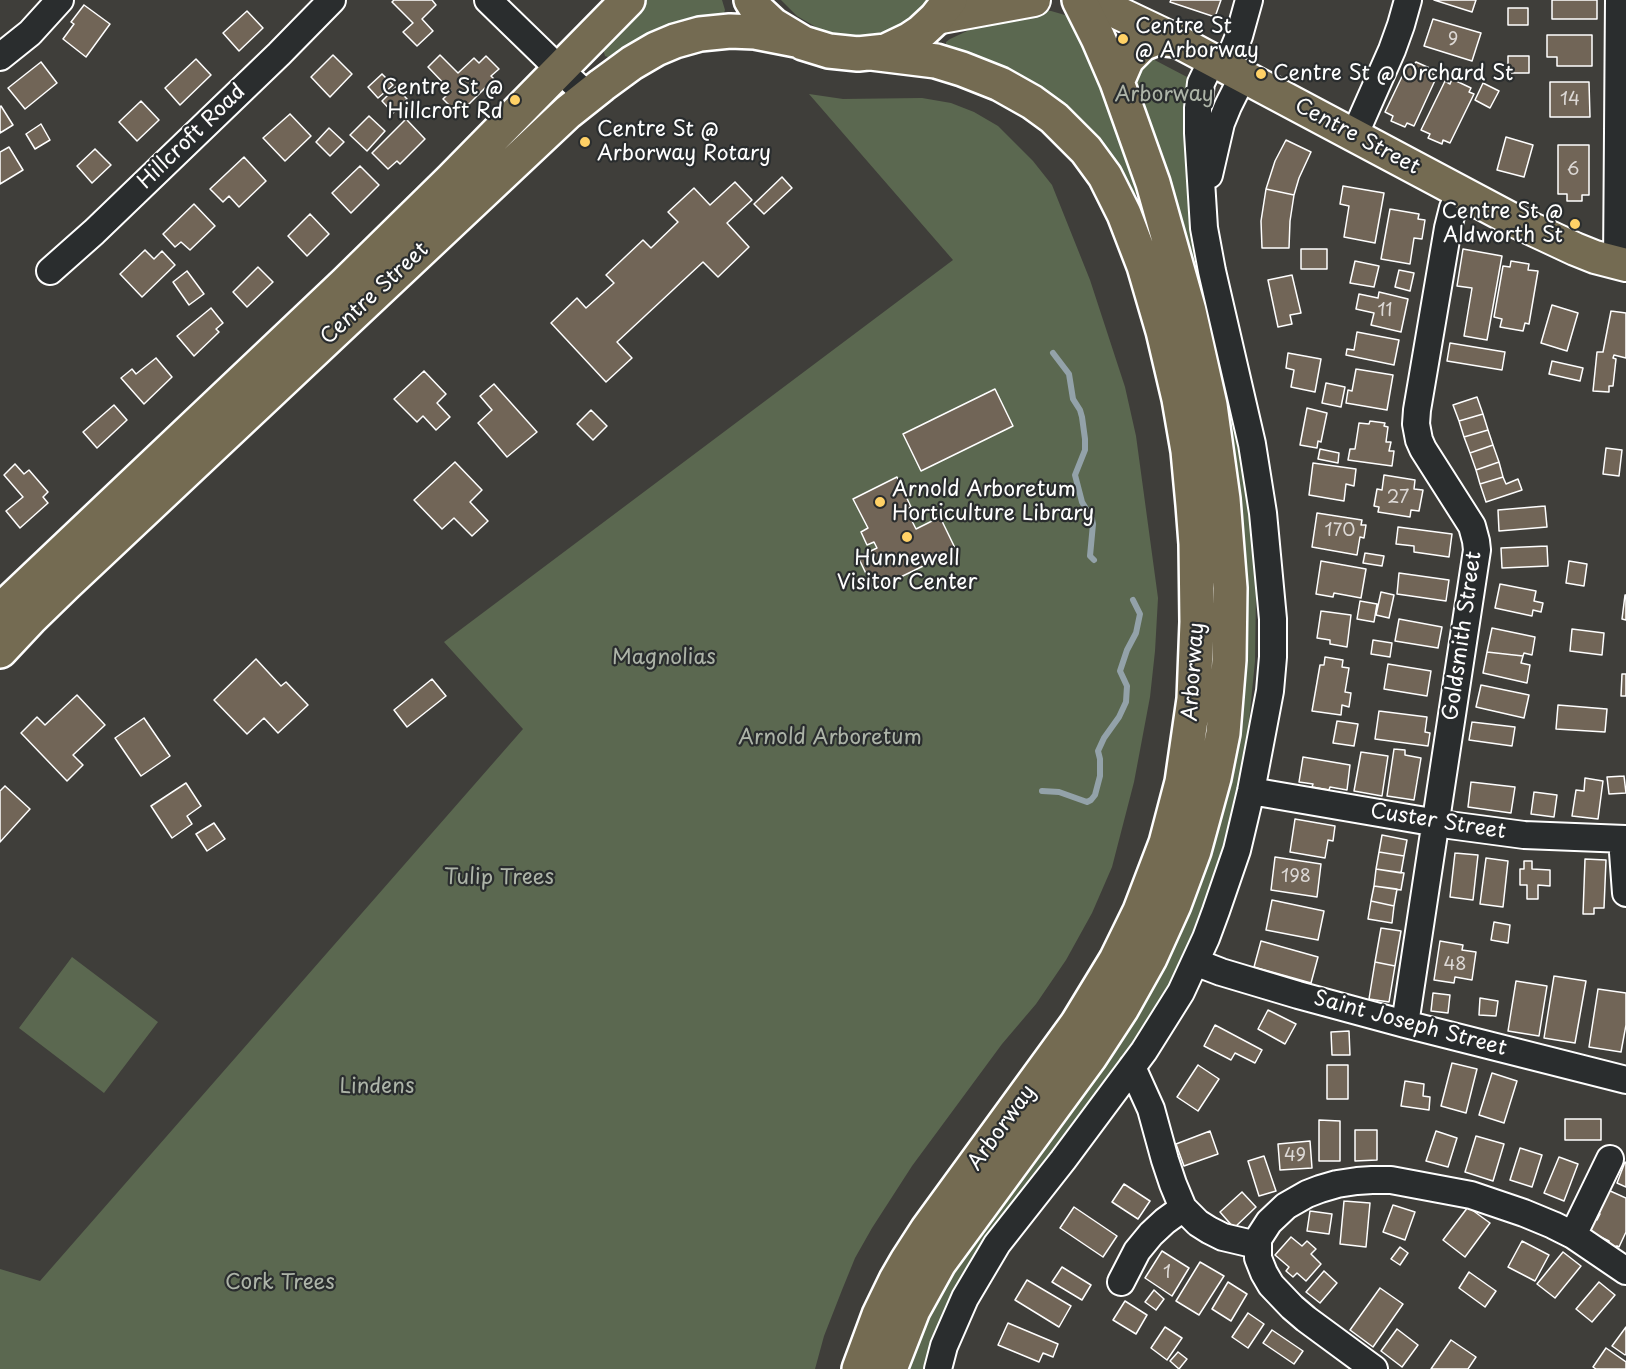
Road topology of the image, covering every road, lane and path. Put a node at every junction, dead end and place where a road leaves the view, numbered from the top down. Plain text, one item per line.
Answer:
1 (60, 0) edge
2 (331, 0) edge
3 (488, 0) edge
4 (606, 0) edge
5 (628, 0) edge
6 (751, 0) edge
7 (1034, 0) edge
8 (1079, 0) edge
9 (1091, 0) edge
10 (1249, 0) edge
11 (1408, 0) edge
12 (1619, 0) edge
13 (943, 9) edge
14 (796, 39) junction
15 (1174, 40) junction
16 (585, 44) junction
17 (871, 53) junction
18 (0, 57) edge
19 (1227, 68) junction
20 (560, 70) junction
21 (1117, 82) junction
22 (588, 96) junction
23 (1354, 136) junction
24 (1460, 193) junction
25 (1202, 208) junction
26 (1622, 264) edge
27 (50, 271) dead end
28 (0, 611) edge
29 (0, 651) edge
30 (1251, 791) junction
31 (1436, 822) junction
32 (1624, 839) edge
33 (1626, 893) edge
34 (1195, 962) junction
35 (1405, 1024) junction
36 (1132, 1067) junction
37 (1626, 1080) edge
38 (1610, 1159) dead end
39 (1183, 1208) junction
40 (1573, 1235) junction
41 (1257, 1245) junction
42 (1626, 1271) edge
43 (1121, 1282) dead end
44 (860, 1369) edge
45 (890, 1369) edge
46 (938, 1369) edge
47 (1374, 1369) edge

1 - 18 street
2 - 27 street, Hillcroft Road
3 - 20 street
4 - 16 street
5 - 16 highway, Centre Street
6 - 14 highway, Centre Street
7 - 13 main road, Centre Street
8 - 21 highway, Arborway
9 - 15 main road, Centre Street
10 - 19 street
11 - 23 street
12 - 26 street
13 - 17 highway, Centre Street
14 - 17 highway, Centre Street
14 - 22 highway, Centre Street
15 - 19 main road, Centre Street
15 - 21 highway
16 - 20 highway, Centre Street
17 - 44 highway, Arborway
19 - 23 main road, Centre Street
19 - 25 street
19 - 25 street
20 - 22 street
20 - 28 highway, Centre Street
21 - 45 highway, Arborway
22 - 29 highway, Centre Street
23 - 24 main road, Centre Street
24 - 26 main road, Centre Street
24 - 31 street, Goldsmith Street
25 - 30 street
30 - 31 street, Custer Street
30 - 34 street
31 - 32 street, Custer Street
31 - 35 street, Goldsmith Street
32 - 33 street
34 - 35 street, Saint Joseph Street
34 - 36 street
35 - 37 street, Saint Joseph Street
36 - 39 street
36 - 46 street
38 - 40 street
39 - 41 street
39 - 43 street
40 - 41 street
40 - 42 street
41 - 47 street

